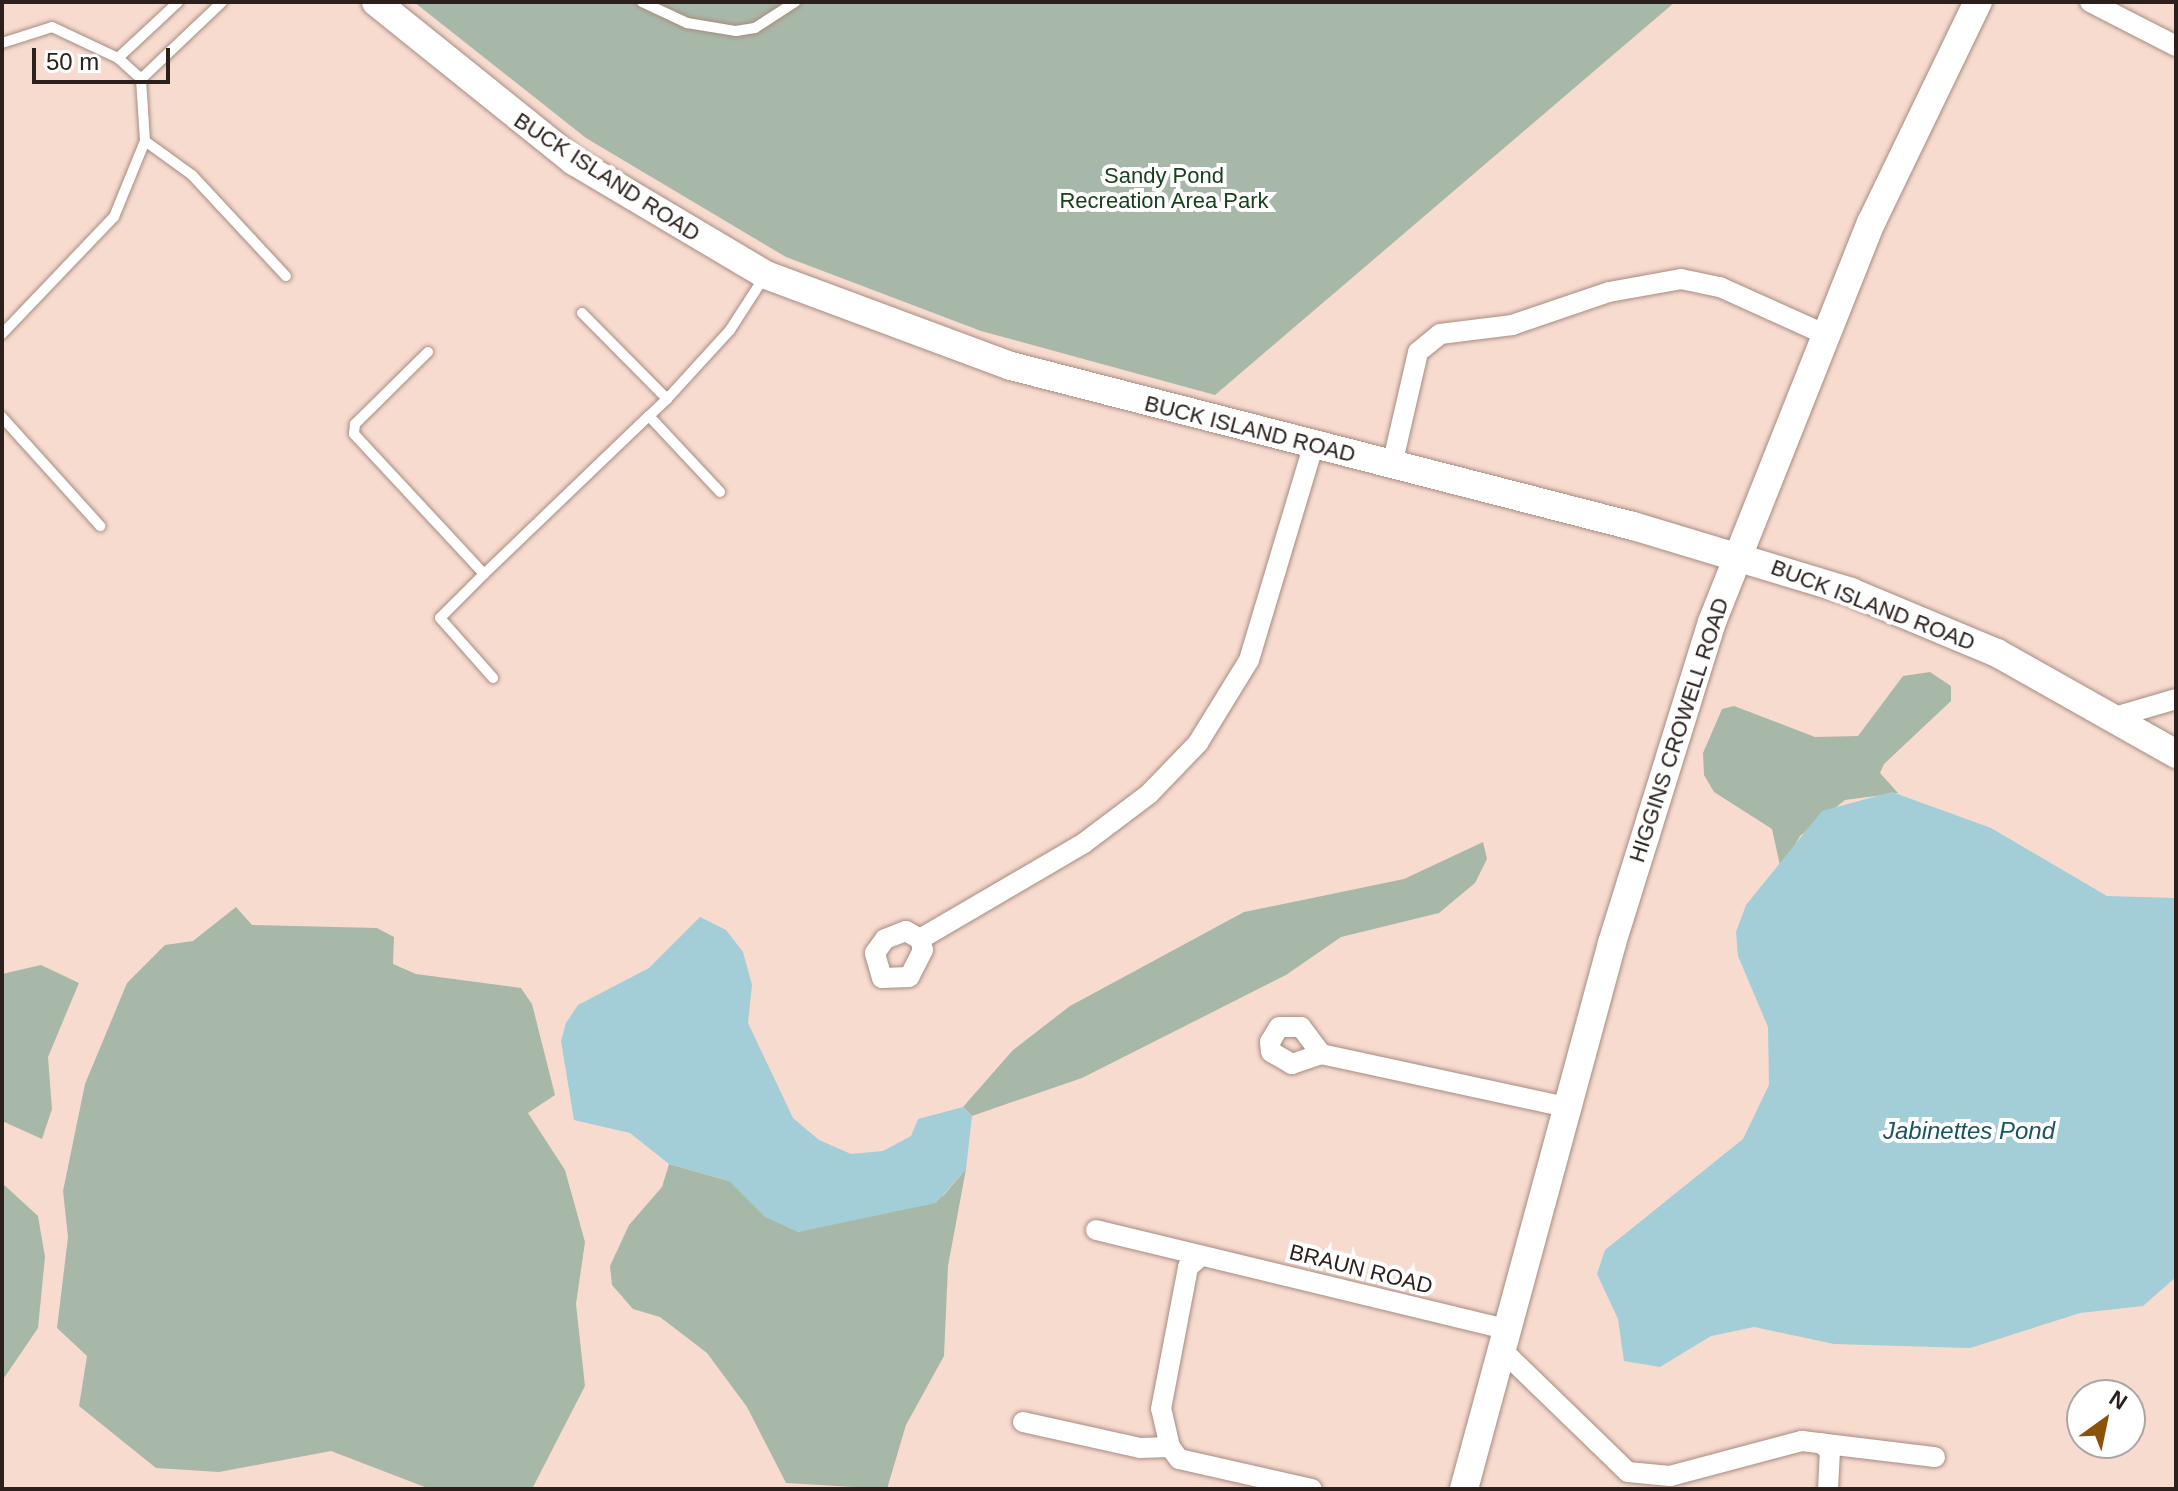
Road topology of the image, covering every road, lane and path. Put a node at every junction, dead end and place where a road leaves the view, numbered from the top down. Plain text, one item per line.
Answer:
1 (178, 2) edge
2 (222, 2) edge
3 (376, 2) edge
4 (642, 2) edge
5 (795, 2) edge
6 (1978, 2) edge
7 (2090, 2) edge
8 (2, 43) edge
9 (2176, 46) edge
10 (118, 58) junction
11 (141, 79) junction
12 (145, 141) junction
13 (766, 275) junction
14 (286, 276) dead end
15 (582, 313) dead end
16 (2, 334) edge
17 (1824, 334) junction
18 (428, 352) dead end
19 (667, 399) junction
20 (649, 416) junction
21 (2, 417) edge
22 (1313, 446) junction
23 (1392, 465) junction
24 (720, 492) dead end
25 (100, 526) dead end
26 (1737, 554) junction
27 (484, 574) junction
28 (493, 678) dead end
29 (2176, 699) edge
30 (2118, 716) junction
31 (2176, 754) edge
32 (920, 939) dead end
33 (1321, 1054) dead end
34 (1567, 1107) junction
35 (1096, 1230) dead end
36 (1201, 1256) junction
37 (1506, 1340) junction
38 (1023, 1422) dead end
39 (1821, 1443) junction
40 (1170, 1447) junction
41 (1935, 1457) dead end
42 (1630, 1481) edge
43 (1312, 1489) edge
44 (1464, 1489) edge
45 (1828, 1489) edge

1 - 10 lane
2 - 11 lane
3 - 13 main road, BUCK ISLAND ROAD
4 - 5 lane
6 - 17 main road, HIGGINS CROWELL ROAD
7 - 9 street
8 - 10 lane
10 - 11 lane
11 - 12 lane
12 - 14 lane
12 - 16 lane
13 - 19 lane
13 - 22 main road, BUCK ISLAND ROAD
15 - 19 lane
17 - 23 street
17 - 26 main road, HIGGINS CROWELL ROAD
18 - 27 lane
19 - 20 lane
20 - 24 lane
20 - 27 lane
21 - 25 lane
22 - 23 main road, BUCK ISLAND ROAD
22 - 32 street
23 - 26 main road, BUCK ISLAND ROAD
26 - 30 main road, BUCK ISLAND ROAD
26 - 34 main road, HIGGINS CROWELL ROAD
27 - 28 lane
29 - 30 street
30 - 31 main road, BUCK ISLAND ROAD
33 - 34 street
34 - 37 main road, HIGGINS CROWELL ROAD
35 - 36 street, BRAUN ROAD
36 - 37 street, BRAUN ROAD
36 - 40 street
37 - 42 street
37 - 44 main road, HIGGINS CROWELL ROAD
38 - 40 street
39 - 41 street
39 - 42 street
39 - 45 street
40 - 43 street

